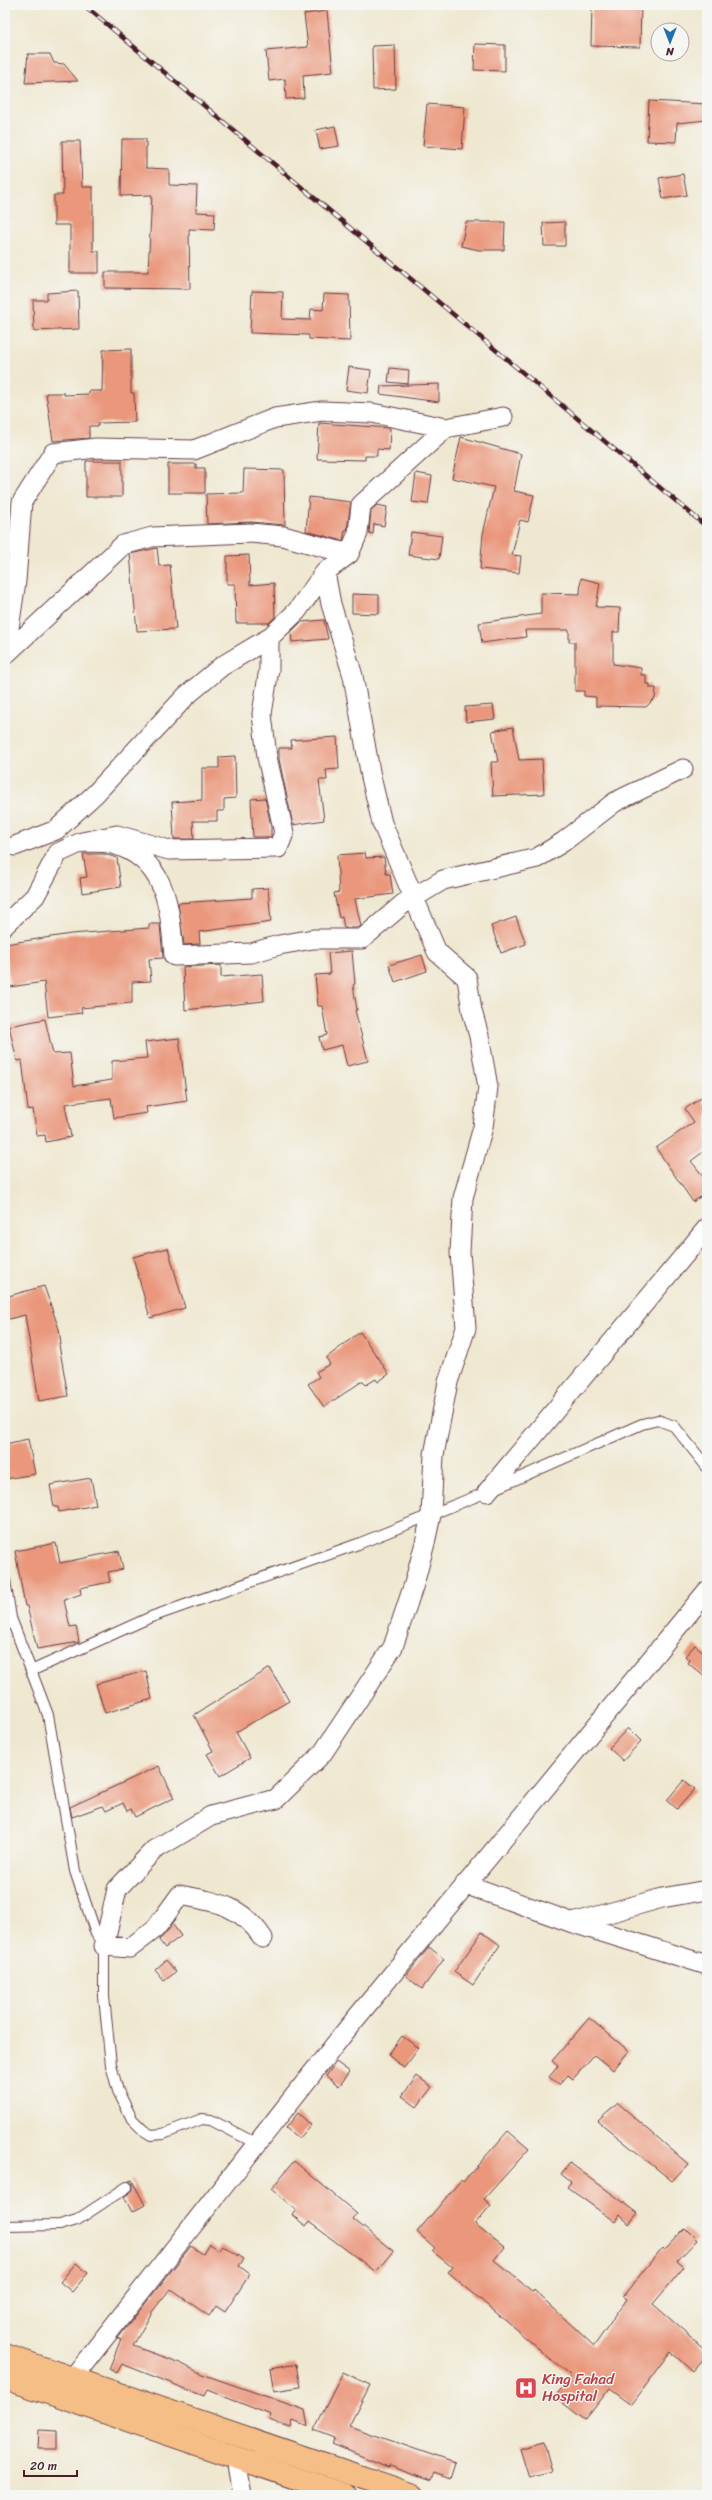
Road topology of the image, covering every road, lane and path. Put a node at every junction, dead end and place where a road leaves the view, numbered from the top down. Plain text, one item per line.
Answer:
1 (502, 417) dead end
2 (446, 428) junction
3 (349, 554) junction
4 (325, 572) junction
5 (269, 638) junction
6 (5, 642) edge
7 (5, 655) edge
8 (683, 769) dead end
9 (82, 842) junction
10 (10, 846) edge
11 (58, 853) junction
12 (414, 897) junction
13 (5, 926) edge
14 (707, 1228) edge
15 (707, 1468) edge
16 (487, 1492) junction
17 (431, 1515) junction
18 (5, 1580) edge
19 (707, 1591) edge
20 (31, 1671) junction
21 (465, 1884) junction
22 (707, 1890) edge
23 (573, 1923) junction
24 (264, 1938) dead end
25 (104, 1946) junction
26 (707, 1965) edge
27 (257, 2144) junction
28 (127, 2187) dead end
29 (5, 2226) edge
30 (5, 2355) edge
31 (5, 2378) edge
32 (72, 2378) junction
33 (58, 2396) junction
34 (236, 2458) junction
35 (242, 2495) edge
36 (345, 2495) edge
37 (414, 2495) edge

1 - 2 street
2 - 3 street
2 - 6 street
3 - 4 street
3 - 7 street
4 - 5 street
4 - 12 street
5 - 9 street
5 - 10 street
8 - 12 street
9 - 11 street
9 - 12 street
10 - 11 street
11 - 13 street
12 - 17 street
14 - 16 street
15 - 16 lane
16 - 17 lane
17 - 20 lane
17 - 25 street
18 - 20 lane
19 - 21 street
20 - 25 lane
21 - 23 street
21 - 27 street
22 - 23 street
23 - 26 street
24 - 25 street
25 - 27 lane
27 - 32 street
28 - 29 lane
30 - 32 main road
31 - 33 main road
32 - 33 street
32 - 37 main road
33 - 34 main road
34 - 35 street
34 - 36 main road

